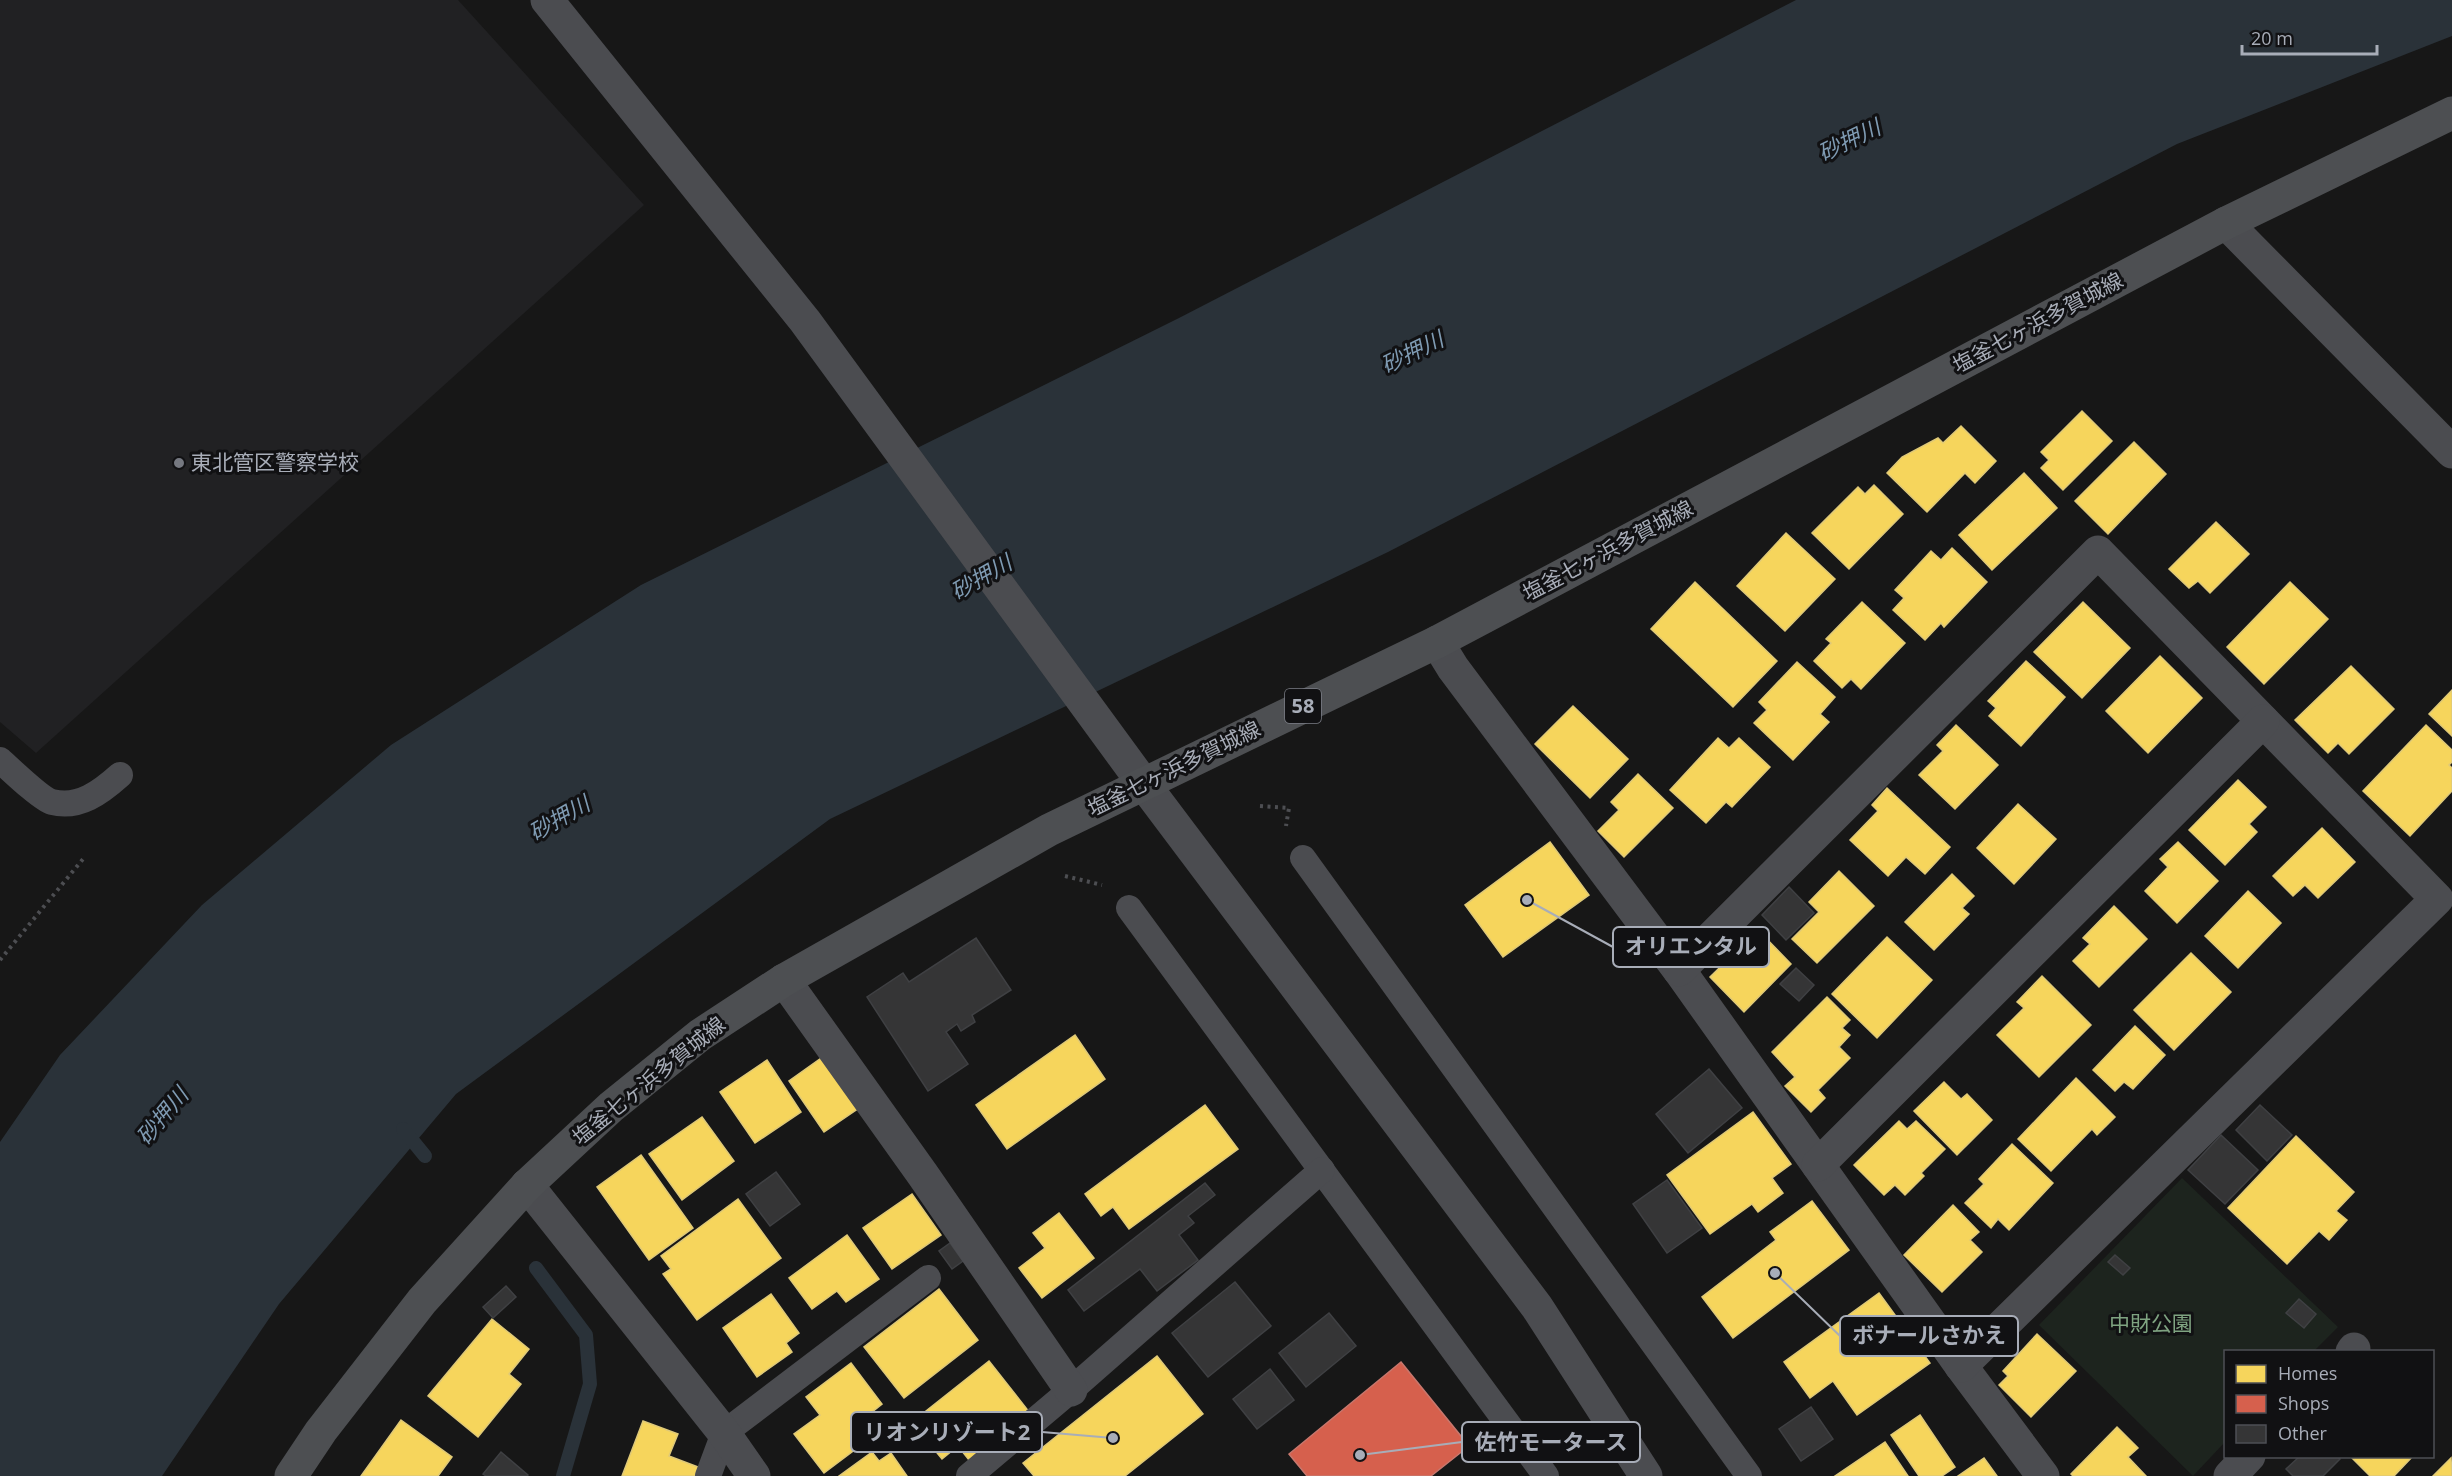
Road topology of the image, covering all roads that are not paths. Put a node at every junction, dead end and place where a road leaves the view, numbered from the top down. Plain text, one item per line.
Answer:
1 (547, 0) edge
2 (2452, 113) edge
3 (2226, 223) junction
4 (2452, 452) edge
5 (1437, 642) junction
6 (2263, 721) junction
7 (0, 760) edge
8 (120, 775) dead end
9 (1143, 783) junction
10 (1303, 858) dead end
11 (2444, 891) edge
12 (1129, 908) dead end
13 (1679, 970) junction
14 (784, 980) junction
15 (1818, 1165) junction
16 (1322, 1170) junction
17 (527, 1185) junction
18 (928, 1278) dead end
19 (1961, 1366) junction
20 (1071, 1390) junction
21 (724, 1433) junction
22 (2247, 1458) edge
23 (292, 1475) edge
24 (708, 1476) edge
25 (754, 1476) edge
26 (969, 1476) edge
27 (1546, 1476) edge
28 (1646, 1476) edge
29 (1749, 1476) edge
30 (2043, 1476) edge
31 (2230, 1476) edge

1 - 9 street
2 - 3 main road, 塩釜七ヶ浜多賀城線 / 58
3 - 4 street
3 - 5 main road, 塩釜七ヶ浜多賀城線 / 58
5 - 9 main road, 塩釜七ヶ浜多賀城線 / 58
5 - 13 street
6 - 11 street
6 - 13 street
6 - 15 street
7 - 8 lane
9 - 14 main road, 塩釜七ヶ浜多賀城線 / 58
9 - 28 street
10 - 29 lane
11 - 19 street
12 - 16 lane
13 - 15 street
14 - 17 main road, 塩釜七ヶ浜多賀城線 / 58
14 - 20 street
15 - 19 street
16 - 20 lane
16 - 27 lane
17 - 21 street
17 - 23 main road, 塩釜七ヶ浜多賀城線 / 58
18 - 21 lane
19 - 30 street
20 - 26 lane
21 - 24 lane
21 - 25 street
22 - 31 street

